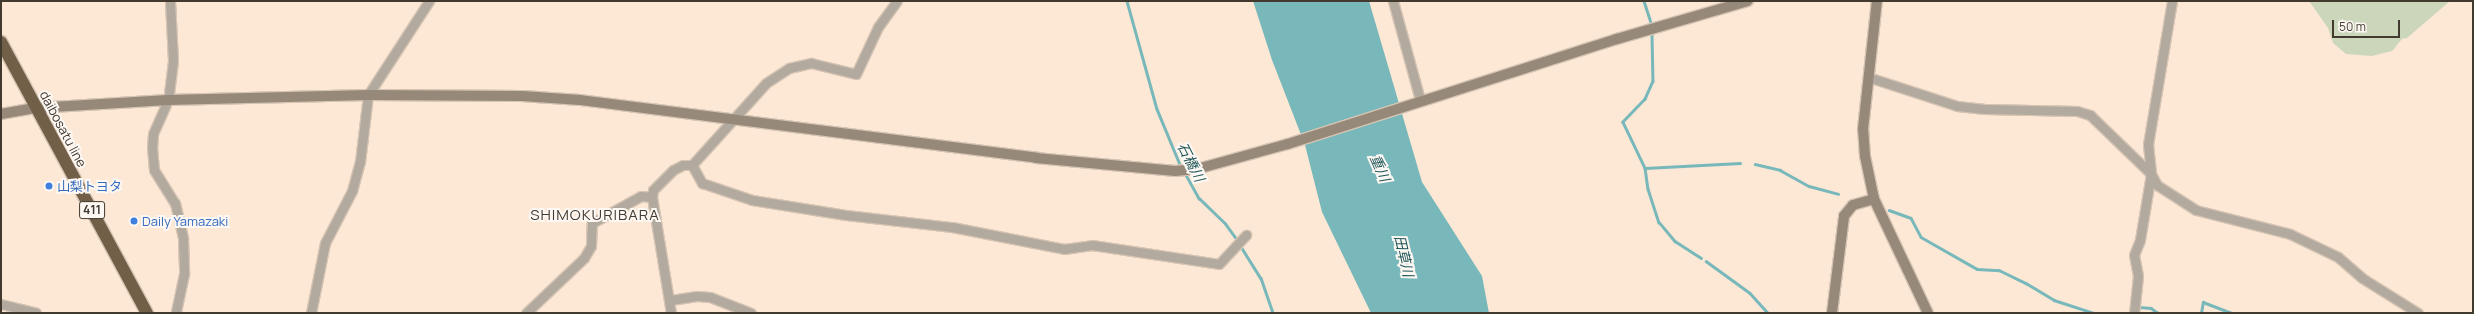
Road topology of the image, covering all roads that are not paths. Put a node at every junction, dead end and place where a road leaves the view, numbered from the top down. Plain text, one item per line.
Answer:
1 (170, 1) edge
2 (429, 1) edge
3 (897, 1) edge
4 (1393, 1) edge
5 (1748, 1) edge
6 (1877, 1) edge
7 (2172, 1) edge
8 (1, 42) edge
9 (1868, 77) junction
10 (368, 95) junction
11 (168, 100) junction
12 (1420, 100) junction
13 (36, 108) junction
14 (1, 114) edge
15 (731, 120) junction
16 (692, 165) junction
17 (2150, 174) junction
18 (652, 197) junction
19 (1874, 199) junction
20 (1246, 235) dead end
21 (671, 300) junction
22 (1, 304) edge
23 (36, 313) edge
24 (147, 313) edge
25 (176, 313) edge
26 (311, 313) edge
27 (526, 313) edge
28 (671, 313) edge
29 (751, 313) edge
30 (1832, 313) edge
31 (1928, 313) edge
32 (2134, 313) edge
33 (2418, 313) edge

1 - 11 street
2 - 10 street
3 - 15 street
4 - 12 street
5 - 12 street
6 - 9 street
7 - 17 street
8 - 13 highway, daibosatu line / 411
9 - 17 street
9 - 19 street
10 - 11 street
10 - 15 street
10 - 26 street
11 - 13 street
11 - 25 street
12 - 15 street
13 - 14 street
13 - 24 highway, daibosatu line / 411
15 - 16 street
16 - 18 street
16 - 20 street
17 - 32 street
17 - 33 street
18 - 21 street
18 - 27 street
19 - 30 street
19 - 31 street
21 - 28 street
21 - 29 street
22 - 23 street

